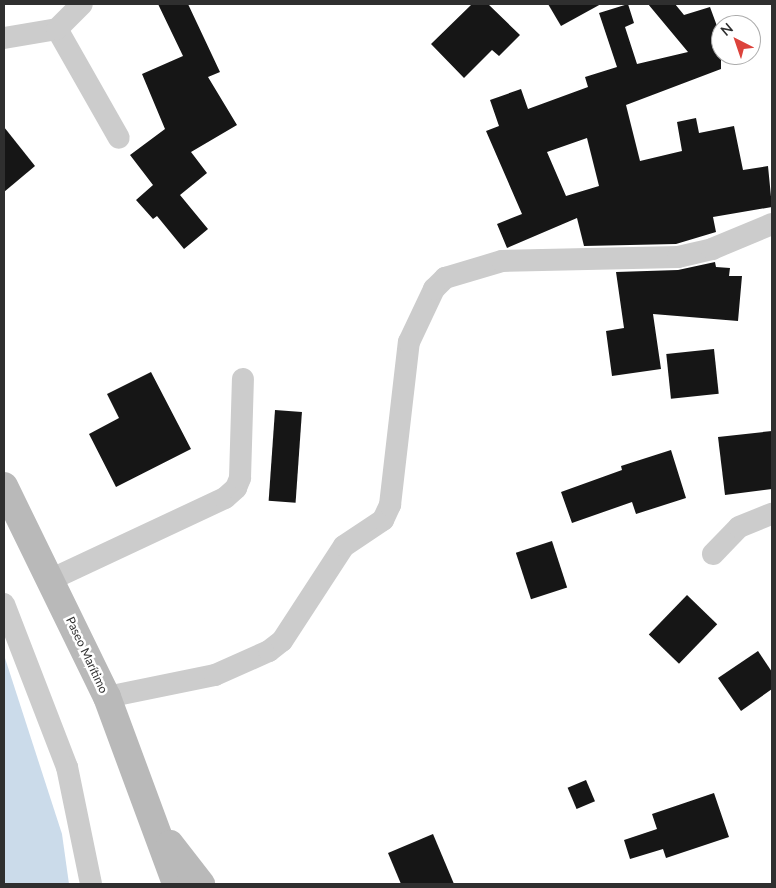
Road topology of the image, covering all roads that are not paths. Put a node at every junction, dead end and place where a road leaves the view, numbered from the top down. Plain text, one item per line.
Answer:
1 (82, 4) edge
2 (57, 29) junction
3 (4, 38) edge
4 (119, 138) dead end
5 (772, 224) edge
6 (243, 379) dead end
7 (4, 486) edge
8 (772, 514) edge
9 (713, 554) dead end
10 (52, 579) junction
11 (4, 604) edge
12 (107, 697) junction
13 (159, 829) junction
14 (91, 884) edge
15 (176, 884) edge
16 (201, 884) edge

1 - 2 street
2 - 3 street
2 - 4 street
5 - 12 street
6 - 10 street
7 - 10 main road, Paseo Marítimo
8 - 9 street
10 - 12 main road, Paseo Marítimo
11 - 14 street
12 - 13 main road, Paseo Marítimo
13 - 15 main road, Paseo Marítimo
13 - 16 main road, Paseo Marítimo

